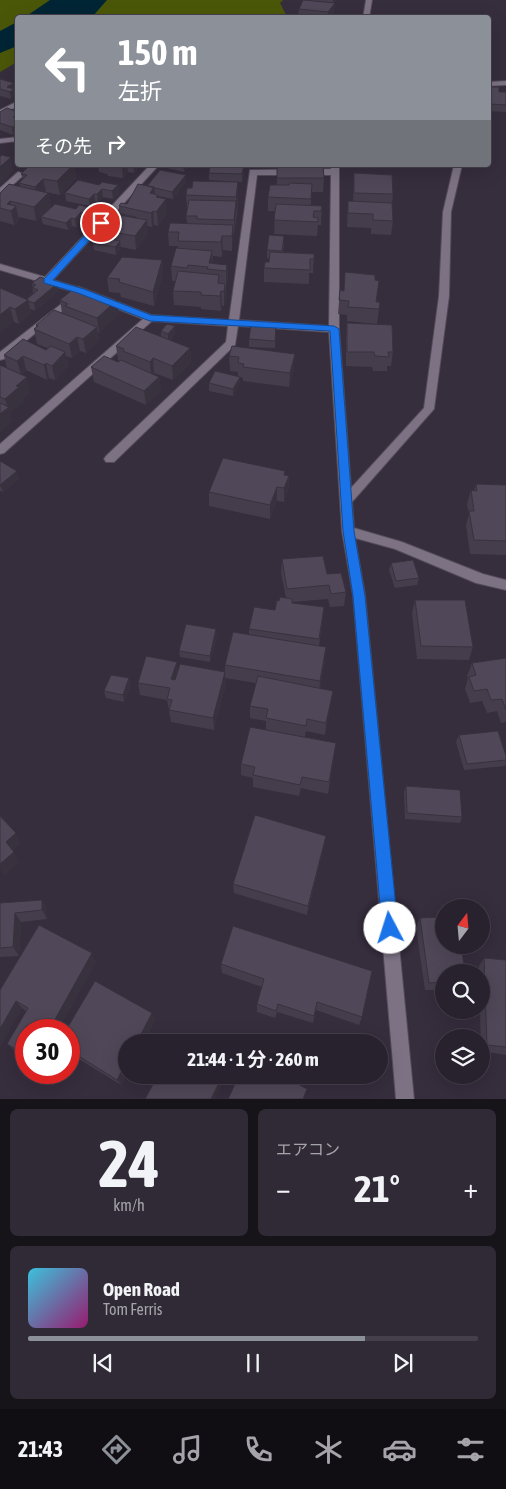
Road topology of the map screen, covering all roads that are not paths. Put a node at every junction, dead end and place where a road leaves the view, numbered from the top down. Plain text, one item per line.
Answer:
1 (369, 0) edge
2 (366, 15) edge
3 (506, 83) edge
4 (491, 84) edge
5 (15, 105) edge
6 (0, 113) edge
7 (15, 139) edge
8 (0, 140) edge
9 (154, 167) edge
10 (458, 167) edge
11 (335, 168) edge
12 (21, 174) edge
13 (0, 193) edge
14 (2, 269) edge
15 (47, 281) junction
16 (81, 291) junction
17 (150, 318) junction
18 (234, 323) junction
19 (334, 329) junction
20 (0, 357) edge
21 (0, 450) edge
22 (110, 459) dead end
23 (346, 501) junction
24 (348, 531) junction
25 (506, 585) edge
26 (405, 1099) edge

1 - 2 street
3 - 4 street
5 - 6 street
7 - 8 street
9 - 15 street
10 - 23 street
11 - 18 street
11 - 19 street
12 - 13 street
14 - 15 street
15 - 16 street
16 - 17 street
16 - 20 street
17 - 18 street
17 - 21 street
18 - 19 street
18 - 22 street
19 - 23 street
23 - 24 street
24 - 25 street
24 - 26 street

